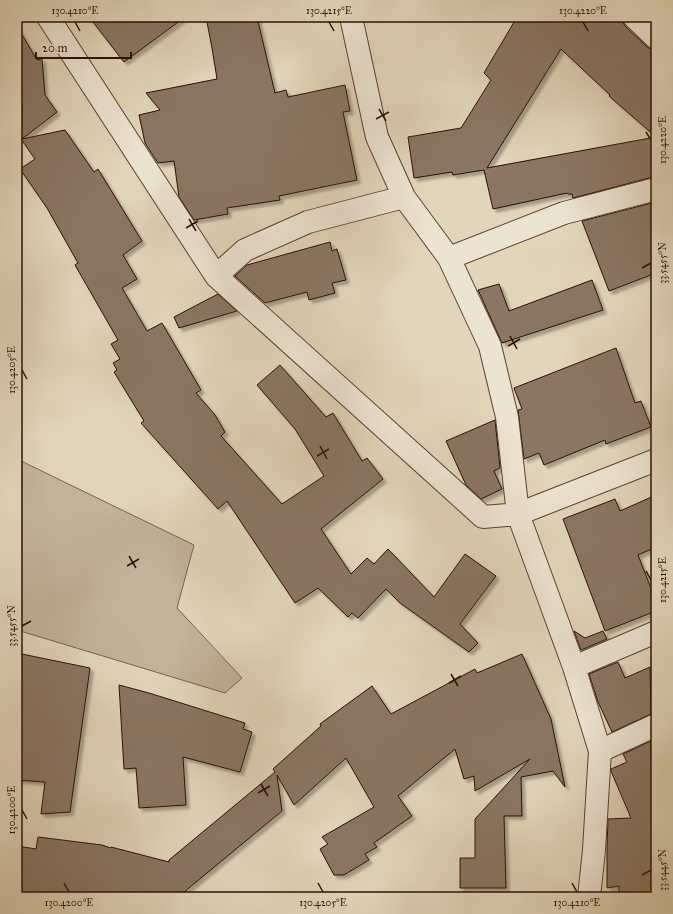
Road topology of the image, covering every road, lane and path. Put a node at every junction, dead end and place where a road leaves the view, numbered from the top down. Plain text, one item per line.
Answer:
1 (48, 17) edge
2 (352, 17) edge
3 (634, 17) edge
4 (656, 38) edge
5 (656, 189) edge
6 (404, 197) junction
7 (450, 258) junction
8 (216, 276) junction
9 (656, 460) edge
10 (518, 514) junction
11 (656, 632) edge
12 (574, 667) junction
13 (656, 725) edge
14 (600, 751) junction
15 (589, 897) edge

1 - 8 street
2 - 6 street
3 - 4 street
5 - 7 street
6 - 7 street
6 - 8 street
7 - 10 street
8 - 10 street
9 - 10 street
10 - 12 street
11 - 12 street
12 - 14 street
13 - 14 street
14 - 15 street

